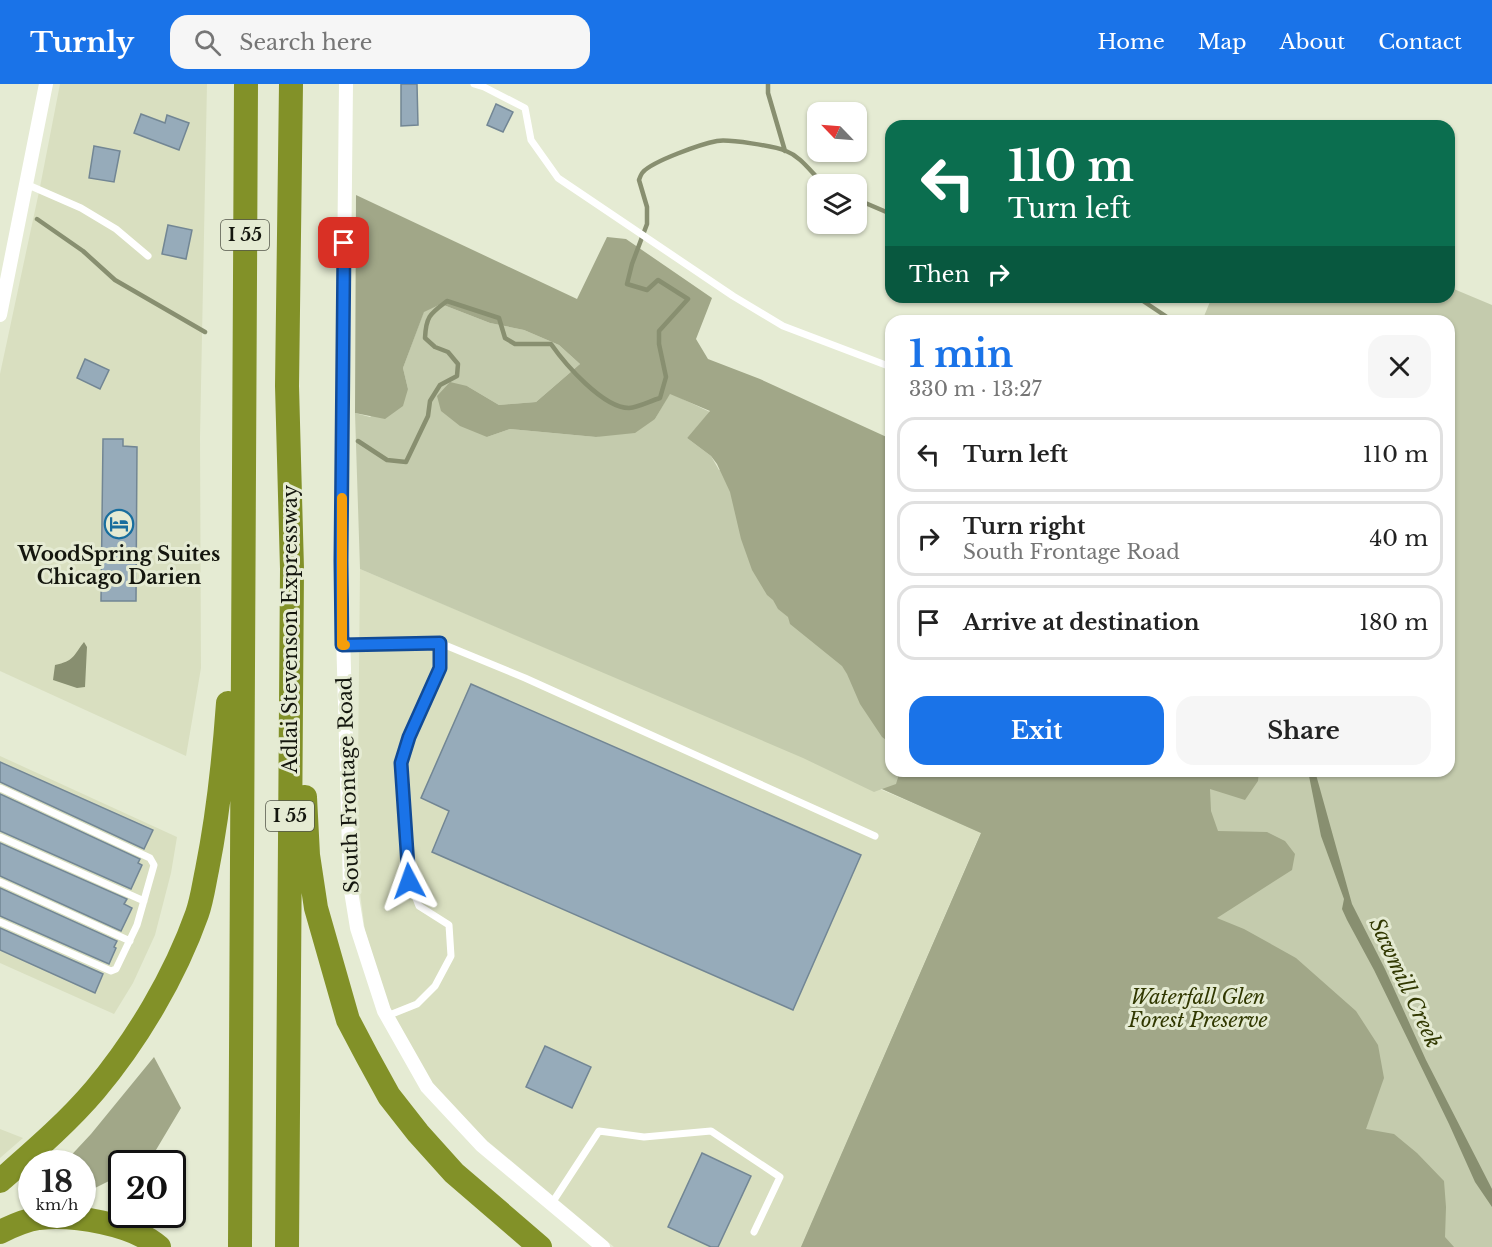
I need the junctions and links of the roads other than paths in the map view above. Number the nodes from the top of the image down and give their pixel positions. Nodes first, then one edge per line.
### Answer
1 (46, 84) edge
2 (246, 84) edge
3 (291, 84) edge
4 (346, 84) edge
5 (474, 84) edge
6 (26, 184) junction
7 (148, 256) dead end
8 (0, 315) edge
9 (885, 365) edge
10 (244, 506) junction
11 (292, 570) junction
12 (440, 643) junction
13 (342, 645) junction
14 (0, 788) edge
15 (875, 836) dead end
16 (0, 837) edge
17 (0, 882) edge
18 (144, 901) junction
19 (0, 922) edge
20 (130, 941) junction
21 (387, 1016) junction
22 (0, 1181) edge
23 (552, 1203) junction
24 (0, 1232) edge
25 (754, 1232) dead end
26 (159, 1247) edge
27 (240, 1247) edge
28 (287, 1247) edge
29 (540, 1247) edge
30 (603, 1247) edge

1 - 6 street
2 - 10 highway, I 55
3 - 11 highway, Adlai Stevenson Expressway / I 55
4 - 13 street, South Frontage Road
5 - 9 lane
6 - 7 lane
6 - 8 street
10 - 22 highway
10 - 27 highway, I 55
11 - 28 highway, Adlai Stevenson Expressway / I 55
11 - 29 highway
12 - 13 lane
12 - 15 lane
12 - 21 lane
13 - 21 street, South Frontage Road
14 - 18 lane
16 - 18 lane
17 - 20 lane
18 - 20 lane
19 - 20 lane
21 - 23 street, South Frontage Road
23 - 25 lane
23 - 30 street, South Frontage Road
24 - 26 highway

